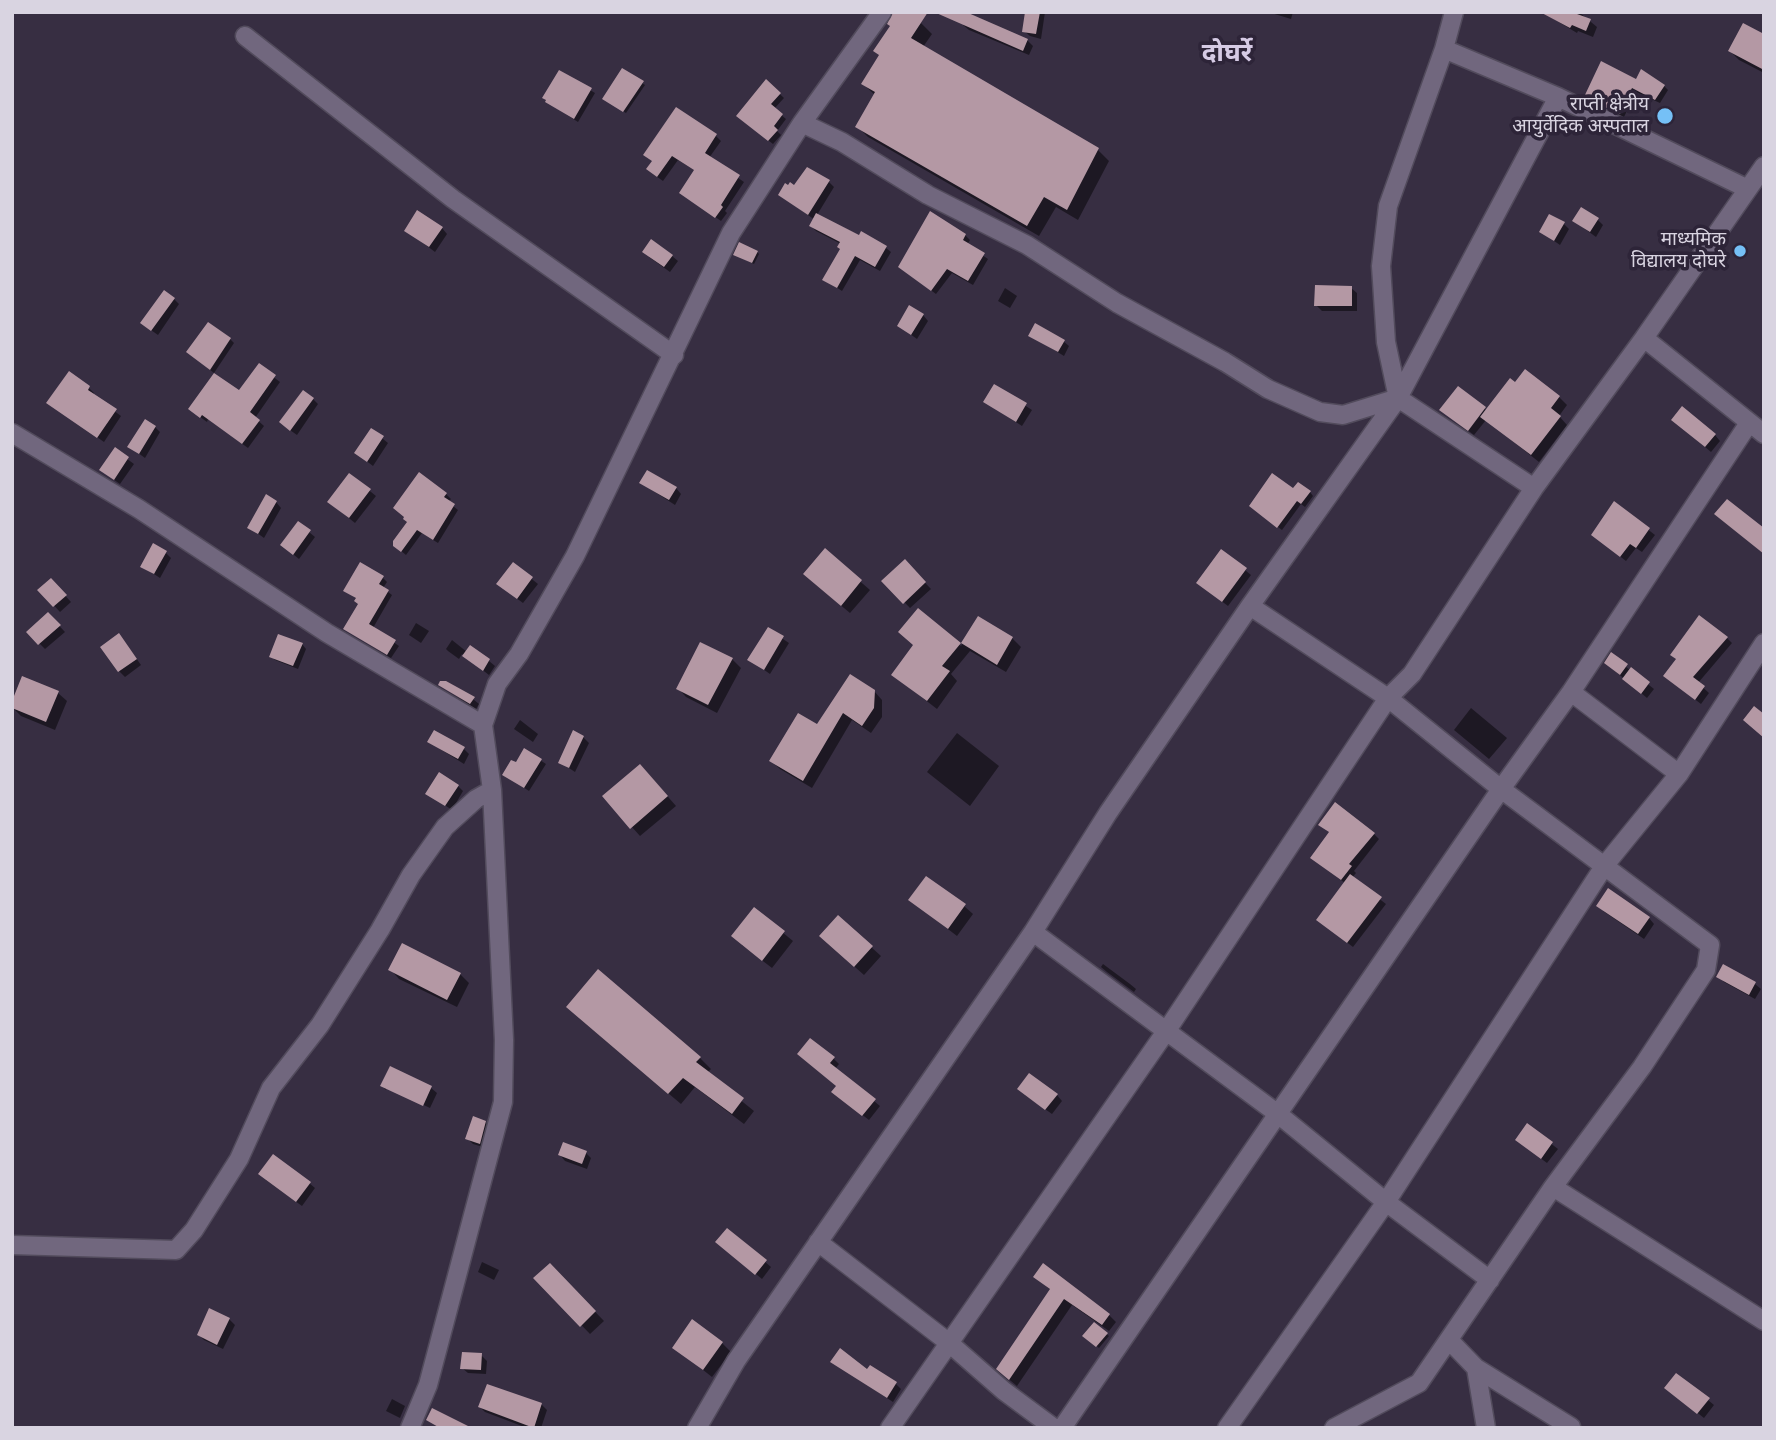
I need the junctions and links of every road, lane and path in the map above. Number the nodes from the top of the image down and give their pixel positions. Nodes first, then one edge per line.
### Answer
1 (882, 12) edge
2 (1454, 12) edge
3 (246, 36) dead end
4 (1444, 49) junction
5 (1558, 97) junction
6 (802, 123) junction
7 (1764, 166) edge
8 (1748, 188) junction
9 (1644, 338) junction
10 (674, 355) junction
11 (1398, 398) junction
12 (1756, 428) edge
13 (12, 433) edge
14 (1534, 488) junction
15 (1250, 606) junction
16 (1764, 643) edge
17 (1572, 692) junction
18 (1388, 698) junction
19 (483, 725) junction
20 (1679, 774) junction
21 (1502, 789) junction
22 (492, 790) junction
23 (1605, 865) junction
24 (1033, 932) junction
25 (1167, 1030) junction
26 (1278, 1114) junction
27 (1553, 1187) junction
28 (1385, 1202) junction
29 (818, 1242) junction
30 (12, 1245) edge
31 (1490, 1280) junction
32 (1764, 1321) edge
33 (1449, 1340) junction
34 (948, 1342) junction
35 (1476, 1368) junction
36 (1571, 1427) edge
37 (411, 1428) edge
38 (697, 1428) edge
39 (890, 1428) edge
40 (1054, 1428) edge
41 (1062, 1428) edge
42 (1227, 1428) edge
43 (1334, 1428) edge
44 (1486, 1428) edge

1 - 6 street
2 - 4 street
3 - 10 street
4 - 5 street
4 - 11 street
5 - 8 street
5 - 11 street
6 - 10 street
6 - 11 street
7 - 8 street
8 - 9 street
9 - 12 street
9 - 14 street
10 - 19 street
11 - 14 street
11 - 15 street
12 - 17 street
13 - 19 street
14 - 18 street
15 - 18 street
15 - 24 street
16 - 20 street
17 - 20 street
17 - 21 street
18 - 21 street
18 - 25 street
19 - 22 street
20 - 23 street
21 - 23 street
21 - 26 street
22 - 30 street
22 - 37 street
23 - 27 street
23 - 28 street
24 - 25 street
24 - 29 street
25 - 26 street
25 - 34 street
26 - 28 street
26 - 41 street
27 - 31 street
27 - 32 street
28 - 31 street
28 - 42 street
29 - 34 street
29 - 38 street
31 - 33 street
33 - 35 street
33 - 43 street
34 - 39 street
34 - 40 street
35 - 36 street
35 - 44 street

